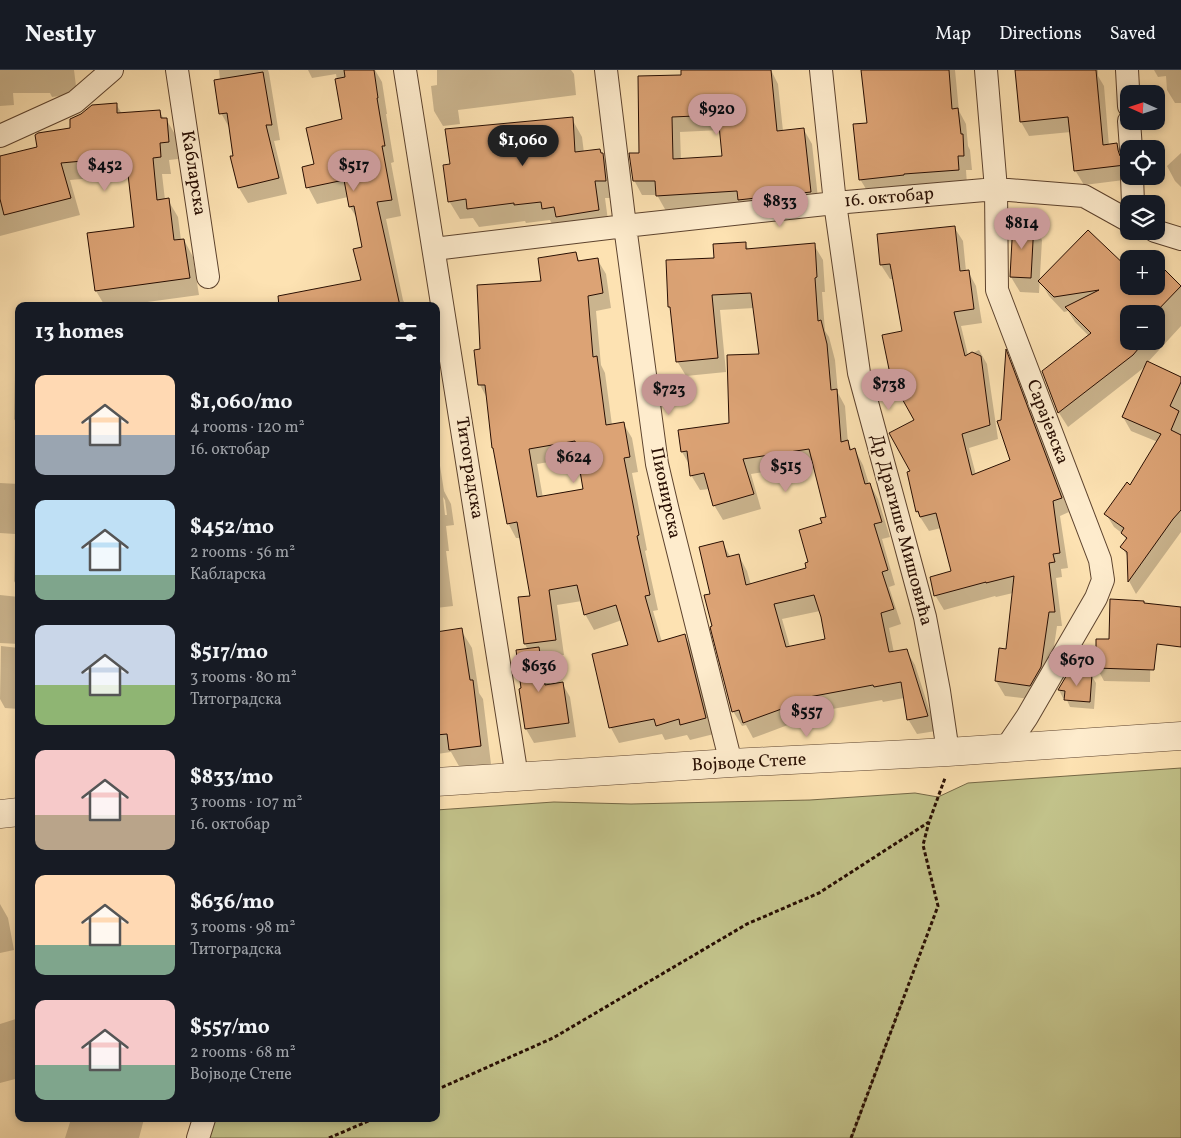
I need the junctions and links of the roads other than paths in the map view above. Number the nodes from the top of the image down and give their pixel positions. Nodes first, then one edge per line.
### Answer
1 (112, 70) edge
2 (406, 70) edge
3 (606, 70) edge
4 (822, 70) edge
5 (986, 70) edge
6 (1127, 70) edge
7 (175, 71) edge
8 (1128, 85) edge
9 (0, 136) edge
10 (996, 189) junction
11 (835, 203) junction
12 (1120, 216) edge
13 (625, 226) junction
14 (1165, 234) edge
15 (1181, 239) edge
16 (434, 249) junction
17 (208, 277) dead end
18 (1181, 736) edge
19 (1006, 748) junction
20 (948, 752) junction
21 (731, 763) junction
22 (517, 777) junction
23 (440, 782) edge
24 (203, 1122) edge
25 (198, 1138) edge

1 - 9 street
2 - 16 street, Титоградска
3 - 13 street, Пионирска
4 - 11 street, Др Драгише Мишовића
5 - 10 street, Сарајевска
6 - 8 street
7 - 17 street, Кабларска
10 - 11 street, 16. октобар
10 - 12 street, 16. октобар
10 - 19 street, Сарајевска
11 - 13 street, 16. октобар
11 - 20 street, Др Драгише Мишовића
13 - 16 street, 16. октобар
13 - 21 street, Пионирска
14 - 15 street
16 - 22 street, Титоградска
18 - 19 street, Војводе Степе
19 - 20 street, Војводе Степе
20 - 21 street, Војводе Степе
21 - 22 street, Војводе Степе
22 - 23 street, Војводе Степе
24 - 25 street

